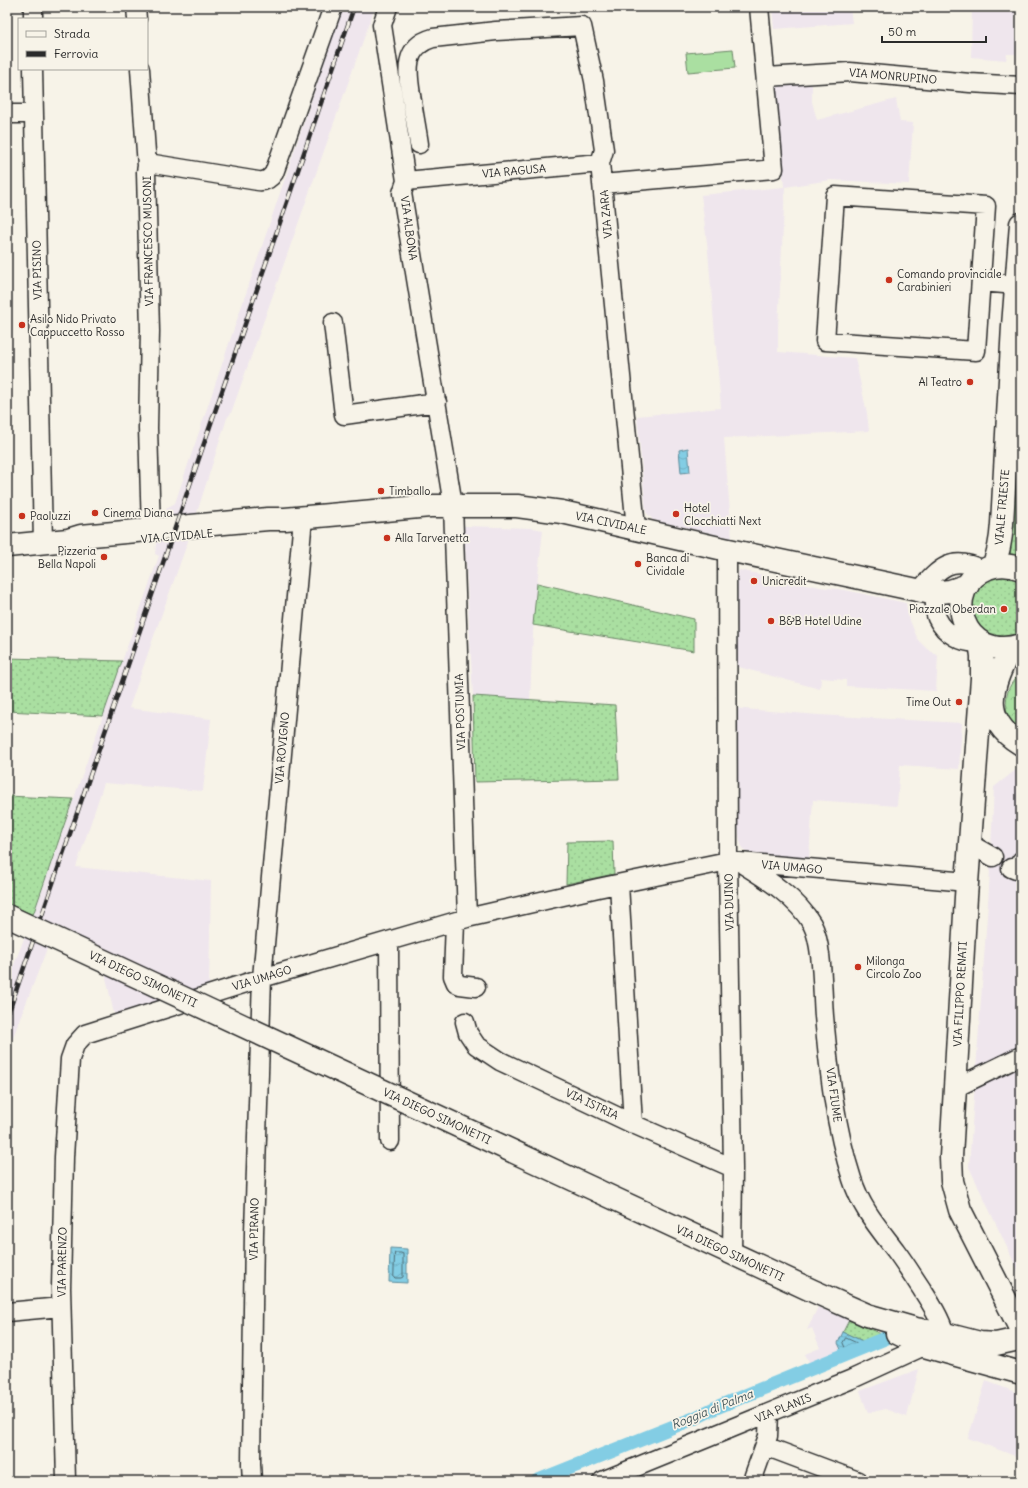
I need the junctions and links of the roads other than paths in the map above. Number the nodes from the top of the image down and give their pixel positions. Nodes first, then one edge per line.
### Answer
1 (33, 7) edge
2 (136, 7) edge
3 (334, 7) edge
4 (388, 7) edge
5 (759, 7) edge
6 (33, 18) edge
7 (137, 18) edge
8 (33, 70) edge
9 (140, 70) edge
10 (766, 77) junction
11 (1021, 86) edge
12 (7, 114) edge
13 (33, 114) junction
14 (419, 144) dead end
15 (600, 162) junction
16 (147, 166) junction
17 (406, 181) junction
18 (602, 184) junction
19 (1021, 224) edge
20 (981, 282) junction
21 (1016, 285) junction
22 (333, 323) dead end
23 (1017, 327) edge
24 (437, 402) junction
25 (453, 505) junction
26 (294, 519) junction
27 (636, 528) junction
28 (151, 529) junction
29 (68, 540) junction
30 (43, 542) junction
31 (7, 546) edge
32 (727, 550) junction
33 (1021, 569) edge
34 (981, 574) junction
35 (928, 593) junction
36 (962, 616) junction
37 (980, 642) junction
38 (1016, 647) edge
39 (1019, 743) edge
40 (976, 766) junction
41 (970, 844) junction
42 (993, 857) dead end
43 (735, 862) junction
44 (967, 882) junction
45 (619, 884) junction
46 (7, 916) edge
47 (461, 920) junction
48 (389, 941) junction
49 (262, 978) junction
50 (476, 987) dead end
51 (465, 1022) dead end
52 (75, 1045) joint
53 (1021, 1056) edge
54 (955, 1088) junction
55 (633, 1124) junction
56 (390, 1141) dead end
57 (734, 1168) junction
58 (732, 1254) junction
59 (61, 1307) junction
60 (7, 1312) edge
61 (867, 1315) junction
62 (893, 1330) junction
63 (954, 1336) junction
64 (1020, 1336) edge
65 (924, 1346) junction
66 (892, 1362) junction
67 (1021, 1372) edge
68 (769, 1413) junction
69 (765, 1446) junction
70 (66, 1481) edge
71 (252, 1481) edge
72 (602, 1481) edge
73 (752, 1481) edge
74 (858, 1481) edge

1 - 6 street
2 - 7 street
3 - 16 street, VIA FRANCESCO MUSONI
4 - 17 street, VIA ALBONA
5 - 10 street, VIA ZARA
8 - 13 street, VIA PISINO
9 - 16 street
10 - 11 street, VIA MONRUPINO
10 - 18 street, VIA ZARA
12 - 13 street
13 - 30 street, VIA PISINO
14 - 15 street
15 - 17 street, VIA RAGUSA
15 - 18 street
16 - 28 street, VIA FRANCESCO MUSONI
17 - 24 street, VIA ALBONA
18 - 27 street, VIA ZARA
19 - 21 main road, VIALE TRIESTE
20 - 20 street
20 - 21 street
21 - 23 main road, VIALE TRIESTE
22 - 24 street
23 - 34 main road, VIALE TRIESTE
24 - 25 street, VIA ALBONA
25 - 26 main road, VIA CIVIDALE
25 - 27 main road, VIA CIVIDALE
25 - 47 street, VIA POSTUMIA
26 - 28 main road, VIA CIVIDALE
26 - 29 main road, VIA CIVIDALE
26 - 49 street, VIA ROVIGNO
27 - 32 main road, VIA CIVIDALE
28 - 29 main road, VIA CIVIDALE
29 - 30 main road, VIA CIVIDALE
30 - 31 main road, VIA CIVIDALE
32 - 35 main road, VIA CIVIDALE
32 - 43 street, VIA DUINO
33 - 34 main road
34 - 35 main road
34 - 36 main road, VIALE TRIESTE
35 - 36 main road
35 - 37 street
36 - 37 main road
37 - 38 main road
37 - 40 main road, VIA FILIPPO RENATI
38 - 39 main road
39 - 40 main road
40 - 41 main road, VIA FILIPPO RENATI
41 - 42 street
41 - 44 main road, VIA FILIPPO RENATI
43 - 44 street, VIA UMAGO
43 - 45 street, VIA UMAGO
43 - 57 street, VIA DUINO
43 - 63 street, VIA FIUME
44 - 54 main road, VIA FILIPPO RENATI
45 - 47 street, VIA UMAGO
45 - 55 street
46 - 58 main road, VIA DIEGO SIMONETTI, bridge
47 - 48 street, VIA UMAGO
47 - 50 street
48 - 49 street, VIA UMAGO
48 - 56 street
49 - 52 street, VIA UMAGO
49 - 71 street, VIA PIRANO
51 - 55 street, VIA ISTRIA
52 - 59 street, VIA PARENZO
53 - 54 street
54 - 64 main road, VIA FILIPPO RENATI
55 - 57 street, VIA ISTRIA
57 - 58 street, VIA DUINO
58 - 61 main road, VIA DIEGO SIMONETTI
59 - 60 street
59 - 70 street, VIA PARENZO
61 - 62 main road, VIA DIEGO SIMONETTI
61 - 63 main road, VIA DIEGO SIMONETTI
62 - 65 main road, VIA DIEGO SIMONETTI
62 - 66 street
63 - 64 main road, VIA PLANIS
63 - 65 main road, VIA PLANIS
64 - 67 main road
65 - 66 street, VIA PLANIS
65 - 67 main road, VIA DIEGO SIMONETTI
66 - 68 street, VIA PLANIS
68 - 69 street
68 - 72 street, VIA PLANIS
69 - 73 street
69 - 74 street

